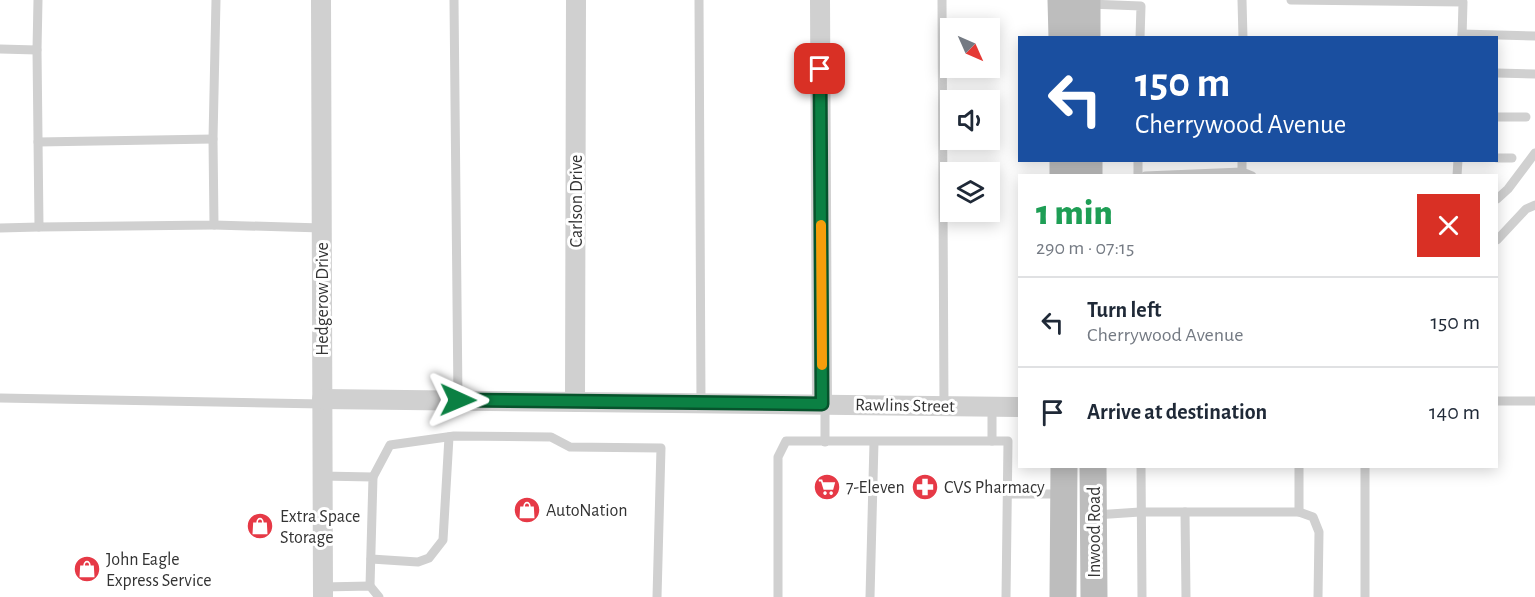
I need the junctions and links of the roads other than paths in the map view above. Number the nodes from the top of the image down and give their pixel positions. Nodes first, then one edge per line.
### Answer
1 (38, 0) edge
2 (216, 0) edge
3 (321, 0) edge
4 (454, 0) edge
5 (576, 0) edge
6 (699, 0) edge
7 (820, 0) edge
8 (942, 0) edge
9 (1149, 0) edge
10 (1242, 0) edge
11 (1291, 0) edge
12 (1078, 1) edge
13 (1467, 1) edge
14 (1141, 6) junction
15 (1063, 36) edge
16 (1087, 36) edge
17 (1140, 36) edge
18 (1243, 36) edge
19 (1462, 36) edge
20 (1535, 36) edge
21 (0, 49) edge
22 (38, 50) junction
23 (1498, 73) edge
24 (1535, 74) edge
25 (1498, 117) edge
26 (1526, 117) dead end
27 (213, 139) junction
28 (38, 142) junction
29 (1535, 153) edge
30 (1498, 158) edge
31 (1512, 158) dead end
32 (1498, 198) edge
33 (1535, 205) edge
34 (214, 225) junction
35 (39, 227) junction
36 (0, 228) edge
37 (322, 228) junction
38 (1498, 239) edge
39 (0, 398) edge
40 (458, 400) junction
41 (1498, 401) edge
42 (1535, 401) edge
43 (322, 402) junction
44 (575, 402) junction
45 (701, 403) junction
46 (824, 404) junction
47 (944, 406) junction
48 (992, 406) junction
49 (1018, 407) edge
50 (449, 437) junction
51 (992, 441) junction
52 (825, 442) junction
53 (874, 442) junction
54 (1064, 468) edge
55 (1093, 468) edge
56 (1140, 468) edge
57 (1299, 468) edge
58 (1365, 468) edge
59 (321, 476) junction
60 (373, 477) junction
61 (1008, 494) junction
62 (1064, 494) junction
63 (1140, 512) junction
64 (1185, 512) junction
65 (1299, 512) junction
66 (1094, 515) junction
67 (371, 559) junction
68 (370, 586) junction
69 (323, 592) edge
70 (379, 597) edge
71 (657, 597) edge
72 (778, 597) edge
73 (870, 597) edge
74 (1006, 597) edge
75 (1063, 597) edge
76 (1094, 597) edge
77 (1142, 597) edge
78 (1186, 597) edge
79 (1318, 597) edge
80 (1365, 597) edge

1 - 22 lane
2 - 27 lane
3 - 37 street, Hedgerow Drive
4 - 40 lane
5 - 44 street, Carlson Drive
6 - 45 lane
7 - 46 street
8 - 47 lane
9 - 14 lane
10 - 18 lane
11 - 13 lane
12 - 14 lane
12 - 15 main road
12 - 16 main road
13 - 19 lane
14 - 17 lane
19 - 20 lane
21 - 22 lane
22 - 28 lane
23 - 24 lane
25 - 26 lane
27 - 28 lane
27 - 34 lane
28 - 35 lane
29 - 32 lane
30 - 31 lane
33 - 38 lane
34 - 35 lane
34 - 37 lane
35 - 36 lane
37 - 43 street, Hedgerow Drive
39 - 43 lane
40 - 43 street, Rawlins Street
40 - 44 street, Rawlins Street
41 - 42 lane
43 - 59 street, Hedgerow Drive
44 - 45 street, Rawlins Street
45 - 46 street, Rawlins Street
46 - 47 street, Rawlins Street
46 - 52 lane
47 - 48 street, Rawlins Street
48 - 49 street, Rawlins Street
48 - 51 lane
50 - 60 lane
50 - 67 lane
50 - 71 lane
51 - 53 lane
51 - 61 lane
52 - 53 lane
52 - 72 lane
53 - 73 lane
54 - 62 main road, Inwood Road
55 - 66 main road, Inwood Road
56 - 63 lane
57 - 65 lane
58 - 80 lane
59 - 60 lane
59 - 69 street, Hedgerow Drive
60 - 67 lane
61 - 62 lane
61 - 74 lane
62 - 75 main road, Inwood Road
63 - 64 lane
63 - 66 lane
63 - 77 lane
64 - 65 lane
64 - 78 lane
65 - 79 lane
66 - 76 main road, Inwood Road
67 - 68 lane
68 - 69 lane
68 - 70 lane

